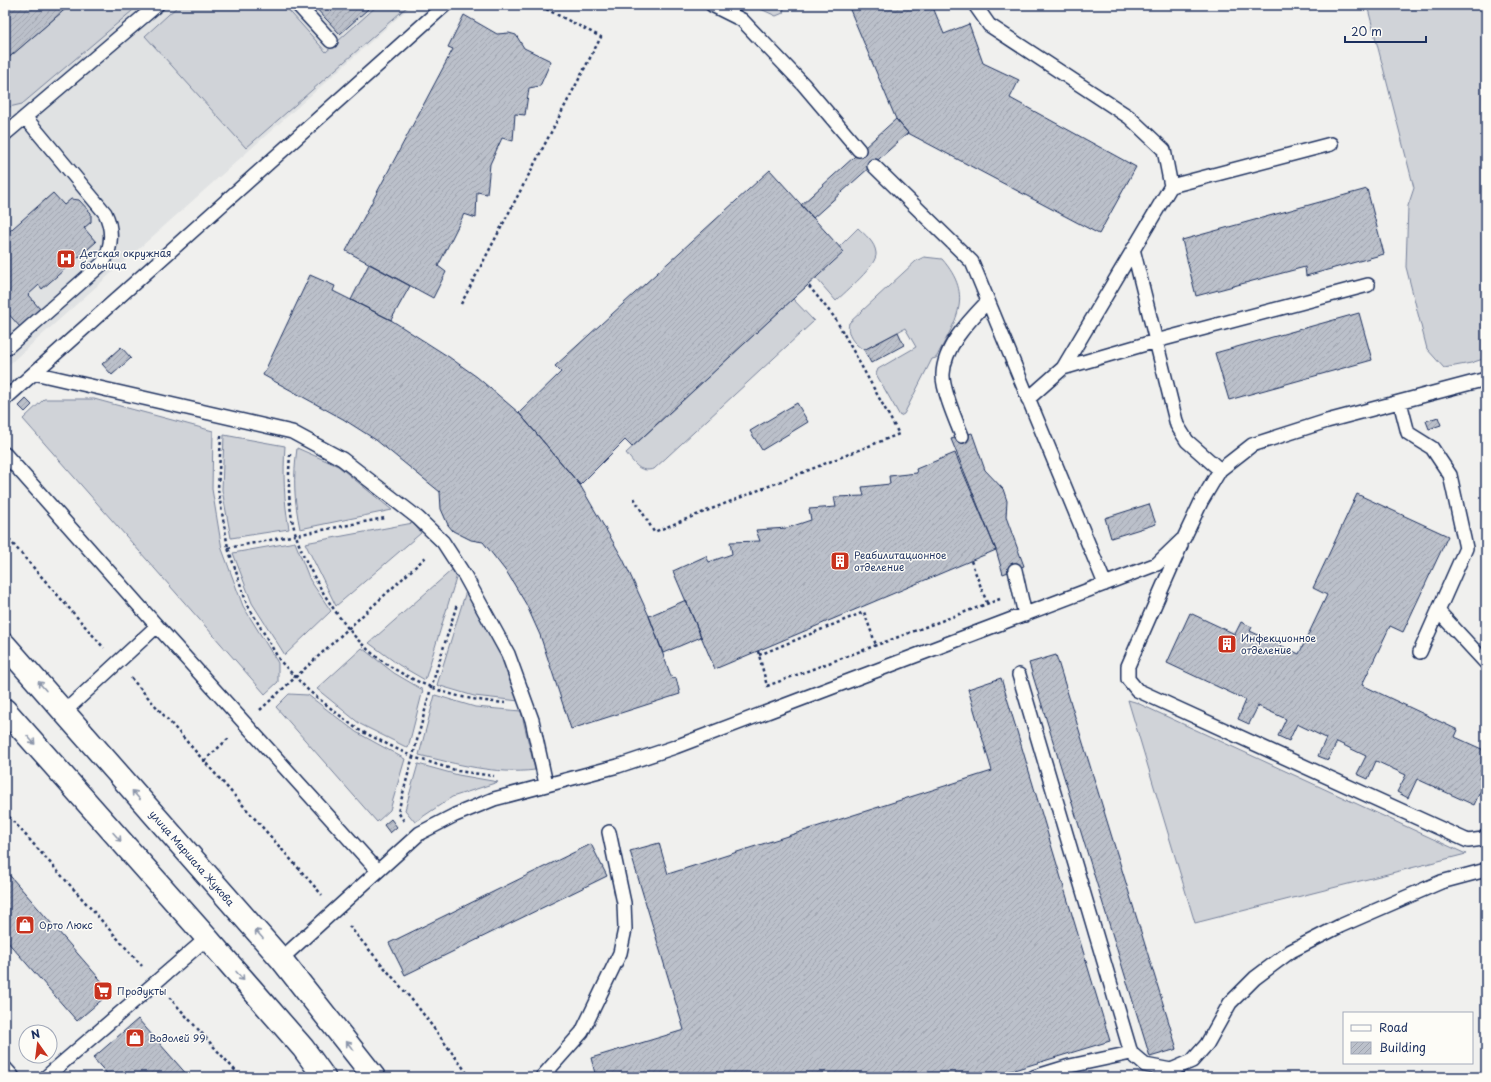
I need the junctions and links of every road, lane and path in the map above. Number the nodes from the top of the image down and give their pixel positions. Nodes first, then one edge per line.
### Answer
1 (157, 5) edge
2 (298, 5) edge
3 (445, 5) edge
4 (538, 5) edge
5 (712, 5) edge
6 (975, 5) edge
7 (331, 41) dead end
8 (25, 117) junction
9 (5, 134) edge
10 (1331, 144) dead end
11 (859, 150) dead end
12 (874, 166) dead end
13 (1171, 186) junction
14 (1133, 249) junction
15 (808, 285) dead end
16 (1368, 285) dead end
17 (988, 301) junction
18 (461, 304) dead end
19 (1156, 341) junction
20 (5, 349) edge
21 (1063, 368) junction
22 (34, 373) junction
23 (1486, 379) edge
24 (5, 399) edge
25 (1028, 399) junction
26 (1400, 402) junction
27 (222, 414) junction
28 (292, 432) junction
29 (962, 436) dead end
30 (5, 454) edge
31 (1220, 470) junction
32 (634, 498) dead end
33 (411, 513) junction
34 (5, 535) edge
35 (296, 536) junction
36 (1184, 538) junction
37 (443, 542) junction
38 (228, 548) junction
39 (971, 561) dead end
40 (1015, 570) dead end
41 (465, 576) junction
42 (1104, 584) junction
43 (1020, 593) junction
44 (987, 603) junction
45 (1438, 611) junction
46 (1024, 615) junction
47 (157, 626) junction
48 (349, 628) junction
49 (5, 644) edge
50 (876, 645) junction
51 (758, 651) dead end
52 (1420, 652) dead end
53 (759, 655) junction
54 (117, 663) junction
55 (1486, 663) edge
56 (1019, 675) dead end
57 (295, 678) junction
58 (431, 688) junction
59 (527, 706) junction
60 (5, 710) edge
61 (64, 712) junction
62 (245, 724) junction
63 (413, 757) junction
64 (204, 761) junction
65 (502, 777) dead end
66 (546, 784) junction
67 (5, 812) edge
68 (405, 823) dead end
69 (609, 832) dead end
70 (1486, 836) edge
71 (1486, 870) edge
72 (378, 871) junction
73 (335, 910) junction
74 (207, 938) junction
75 (281, 959) junction
76 (157, 982) junction
77 (1131, 1053) junction
78 (5, 1068) edge
79 (1172, 1073) edge
80 (13, 1077) edge
81 (46, 1077) edge
82 (241, 1077) edge
83 (324, 1077) edge
84 (374, 1077) edge
85 (470, 1077) edge
86 (542, 1077) edge
87 (1034, 1077) edge

1 - 8 lane
2 - 7 lane
3 - 22 lane
4 - 18 path
5 - 11 lane
6 - 13 lane
8 - 9 lane
8 - 20 lane
10 - 13 lane
12 - 17 lane
13 - 14 lane
14 - 19 lane
14 - 21 lane
15 - 32 path
16 - 19 lane
17 - 25 lane
17 - 29 lane
19 - 21 lane
19 - 31 lane
21 - 25 lane
22 - 24 lane
22 - 27 lane
23 - 26 lane
25 - 42 lane
26 - 31 lane
26 - 45 lane
27 - 28 lane
27 - 38 path
28 - 33 lane
28 - 35 path
30 - 47 lane
31 - 36 lane
33 - 35 path
33 - 37 lane
34 - 54 path
35 - 38 path
35 - 48 path
36 - 42 lane
36 - 70 lane
37 - 41 lane
37 - 48 path
38 - 57 path
39 - 44 path
40 - 43 lane
41 - 58 path
41 - 59 lane
42 - 46 lane
43 - 44 path
43 - 46 lane
44 - 50 path
45 - 52 lane
45 - 55 lane
46 - 66 lane
47 - 54 lane
47 - 62 lane
48 - 57 path
48 - 58 path
61 -> 49 main road, улица Маршала Жукова
50 - 53 path
50 - 53 path
51 - 53 path
54 - 61 lane
54 - 64 path
56 - 77 lane
57 - 62 path
57 - 63 path
58 - 59 path
58 - 63 path
59 - 66 lane
60 -> 74 main road
75 -> 61 main road, улица Маршала Жукова
62 - 64 path
62 - 72 lane
63 - 65 path
63 - 68 path
64 - 73 path
66 - 72 lane
67 - 76 path
69 - 86 lane
71 - 79 lane
72 - 73 lane
73 - 75 lane
73 - 85 path
74 - 76 lane
74 -> 83 main road
84 -> 75 main road, улица Маршала Жукова
76 - 81 lane
76 - 82 path
77 - 79 lane
77 - 87 lane
78 - 80 lane

